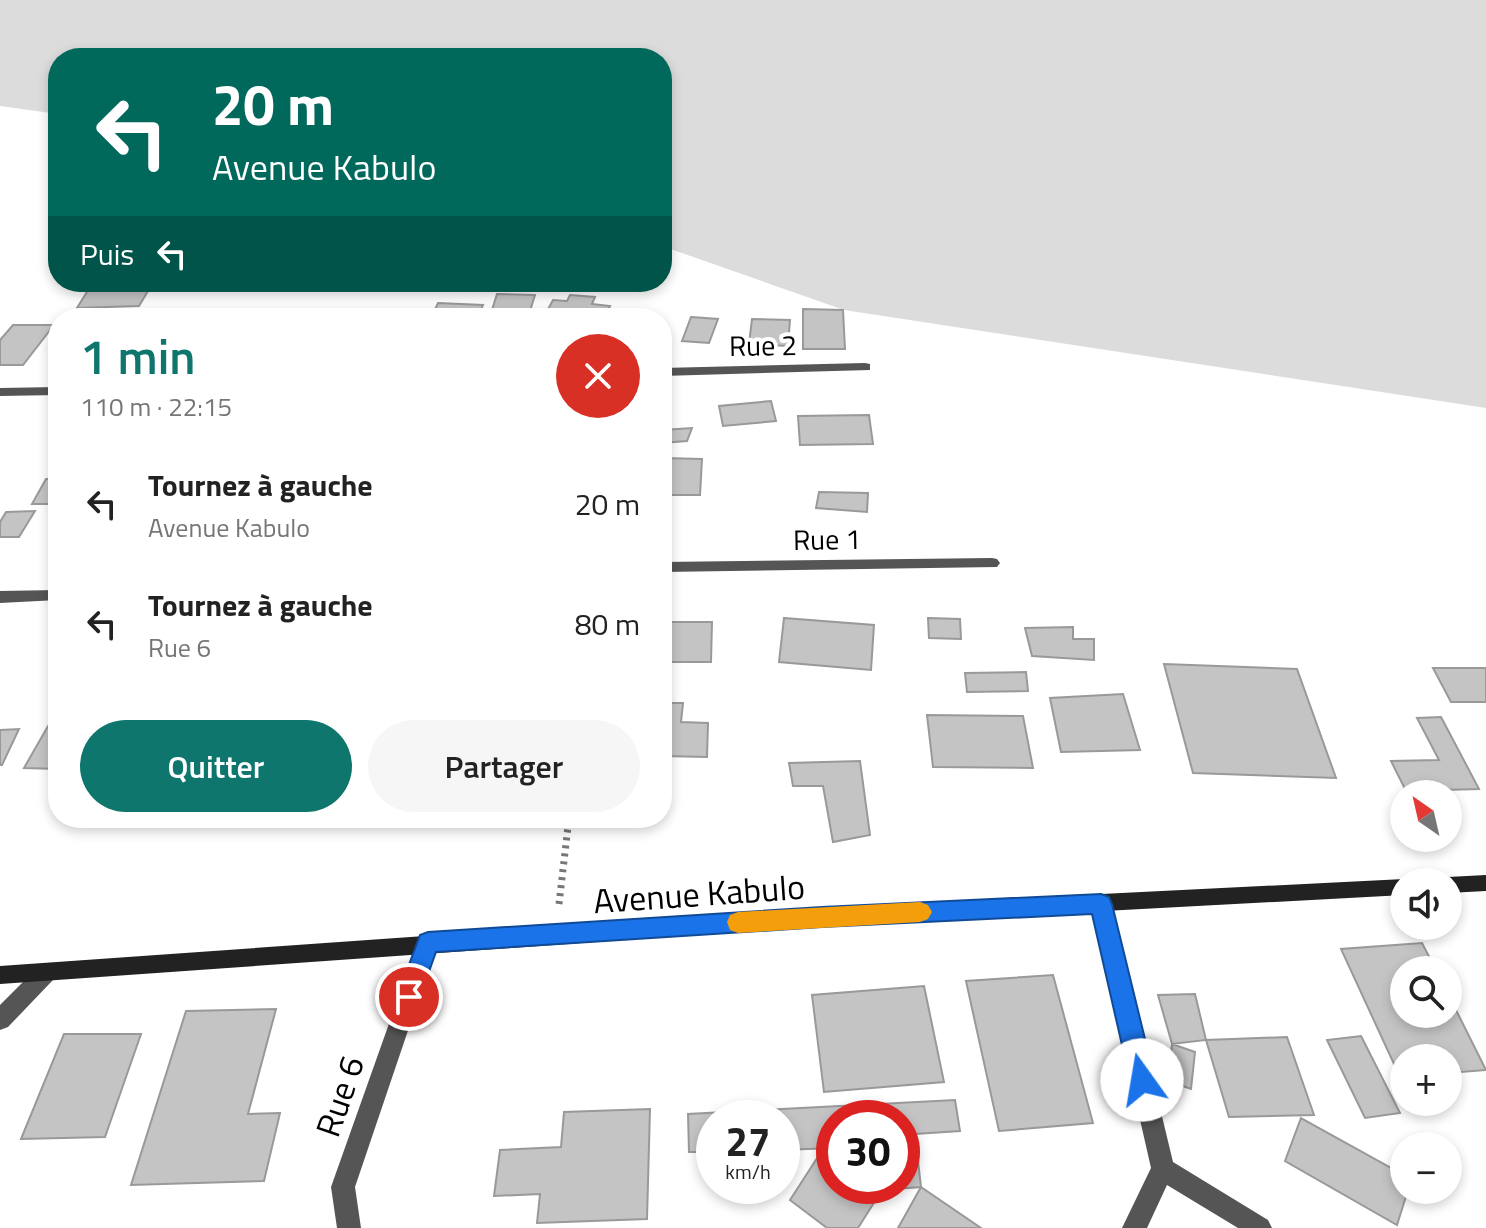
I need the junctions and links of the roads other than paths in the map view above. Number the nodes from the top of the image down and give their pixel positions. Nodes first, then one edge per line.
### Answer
1 (865, 367) dead end
2 (672, 372) edge
3 (48, 391) edge
4 (0, 392) edge
5 (992, 563) dead end
6 (672, 567) edge
7 (48, 595) edge
8 (0, 597) edge
9 (1486, 883) edge
10 (1462, 884) edge
11 (1390, 888) edge
12 (1101, 904) junction
13 (428, 942) junction
14 (46, 973) junction
15 (0, 975) edge
16 (0, 1020) edge
17 (1163, 1169) junction
18 (349, 1228) edge
19 (1134, 1228) edge
20 (1260, 1228) edge

1 - 2 street, Rue 2
3 - 4 street
5 - 6 street, Rue 1
7 - 8 street
9 - 10 street
11 - 12 street, Avenue Kabulo
12 - 13 street, Avenue Kabulo
12 - 17 street
13 - 14 street, Avenue Kabulo
13 - 18 street, Rue 6
14 - 15 street, Avenue Kabulo
14 - 16 street
17 - 19 street
17 - 20 street

